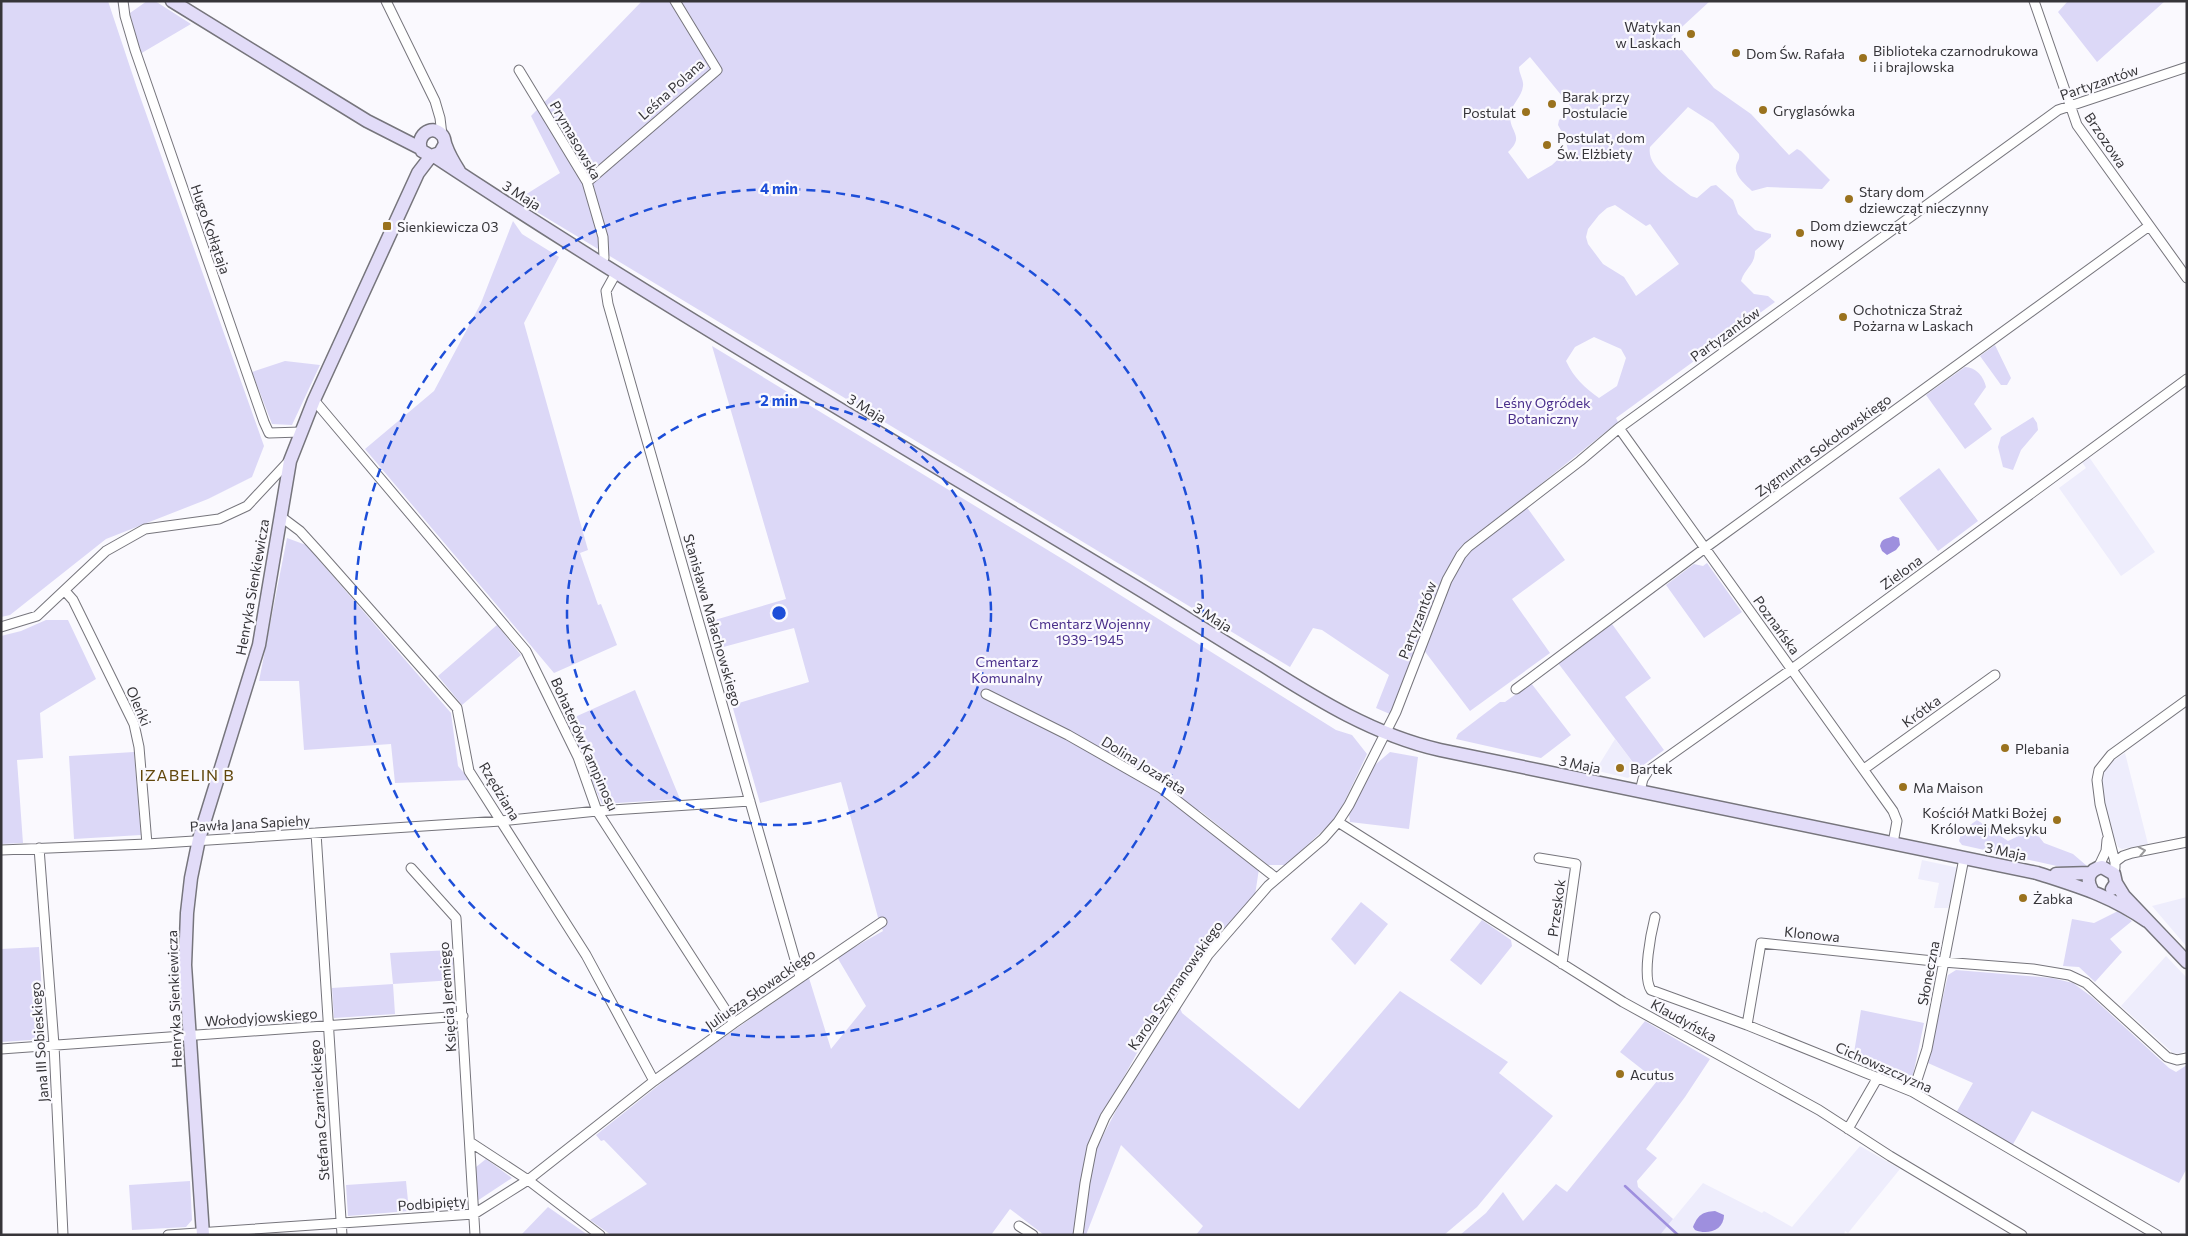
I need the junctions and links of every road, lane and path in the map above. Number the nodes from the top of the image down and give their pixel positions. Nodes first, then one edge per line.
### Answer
1 (123, 1) edge
2 (172, 1) edge
3 (386, 1) edge
4 (675, 1) edge
5 (2034, 1) edge
6 (2187, 67) edge
7 (519, 70) dead end
8 (2070, 105) junction
9 (382, 129) junction
10 (435, 136) junction
11 (427, 153) junction
12 (460, 173) junction
13 (587, 182) junction
14 (2149, 226) junction
15 (604, 258) dead end
16 (616, 273) junction
17 (2187, 278) edge
18 (2187, 379) edge
19 (314, 400) junction
20 (1619, 428) junction
21 (301, 432) junction
22 (290, 461) junction
23 (280, 516) junction
24 (1705, 548) junction
25 (65, 591) junction
26 (1, 627) edge
27 (1792, 669) junction
28 (1995, 675) dead end
29 (1516, 689) dead end
30 (986, 694) dead end
31 (2187, 700) edge
32 (1385, 733) junction
33 (1864, 769) junction
34 (1640, 791) junction
35 (750, 801) junction
36 (597, 811) junction
37 (501, 821) junction
38 (1338, 822) junction
39 (316, 833) junction
40 (2107, 838) junction
41 (199, 839) junction
42 (2187, 842) edge
43 (1893, 843) junction
44 (146, 844) junction
45 (39, 848) junction
46 (1, 850) edge
47 (1539, 858) dead end
48 (1964, 858) junction
49 (2116, 862) junction
50 (411, 868) dead end
51 (2094, 870) junction
52 (2037, 873) junction
53 (1276, 878) junction
54 (2116, 881) junction
55 (2097, 892) junction
56 (1655, 917) dead end
57 (2147, 921) junction
58 (882, 922) dead end
59 (1943, 962) junction
60 (2187, 962) edge
61 (1562, 964) junction
62 (800, 977) junction
63 (462, 1016) junction
64 (734, 1023) junction
65 (1747, 1025) junction
66 (327, 1026) junction
67 (190, 1036) junction
68 (54, 1045) junction
69 (1, 1049) edge
70 (2187, 1058) edge
71 (1878, 1077) junction
72 (654, 1081) junction
73 (1913, 1092) junction
74 (1848, 1129) junction
75 (470, 1142) junction
76 (528, 1180) junction
77 (474, 1214) junction
78 (341, 1224) junction
79 (1018, 1226) dead end
80 (203, 1234) edge
81 (63, 1235) edge
82 (168, 1235) edge
83 (342, 1235) edge
84 (475, 1235) edge
85 (600, 1235) edge
86 (1032, 1235) edge
87 (1078, 1235) edge
88 (2022, 1235) edge
89 (2158, 1235) edge

1 - 21 street, Hugo Kołłątaja
2 - 9 street, 3 Maja
3 - 10 street
4 - 13 street, Leśna Polana
5 - 8 street, Brzozowa
6 - 8 street, Partyzantów
7 - 13 street, Prymasowska
8 - 14 street, Brzozowa
8 - 20 street, Partyzantów
9 - 10 street, 3 Maja
9 - 11 street, 3 Maja
10 - 11 street
10 - 11 street, Henryka Sienkiewicza
10 - 12 street, 3 Maja
11 - 12 street, 3 Maja
11 - 19 street, Henryka Sienkiewicza
12 - 16 street, 3 Maja
13 - 15 street, Prymasowska
14 - 17 street, Brzozowa
14 - 24 street, Zygmunta Sokołowskiego
16 - 32 street, 3 Maja
16 - 35 street, Stanisława Małachowskiego
18 - 27 street, Zielona
19 - 21 street, Henryka Sienkiewicza
19 - 36 street, Bohaterów Kampinosu
20 - 24 street, Poznańska
20 - 32 street, Partyzantów
21 - 22 street, Henryka Sienkiewicza
22 - 23 street, Henryka Sienkiewicza
22 - 25 street
23 - 37 street, Rzędziana
23 - 41 street, Henryka Sienkiewicza
24 - 27 street, Poznańska
24 - 29 street, Zygmunta Sokołowskiego
25 - 26 street
25 - 44 street, Oleńki
27 - 33 street, Poznańska
27 - 34 street, Zielona
28 - 33 street, Krótka
30 - 53 street, Dolina Jozafata
31 - 40 street
32 - 34 street, 3 Maja
32 - 38 street, Karola Szymanowskiego
33 - 43 street, Poznańska
34 - 43 street, 3 Maja
35 - 36 street, Pawła Jana Sapiehy
35 - 62 street, Stanisława Małachowskiego
36 - 37 street, Pawła Jana Sapiehy
36 - 64 street, Bohaterów Kampinosu
37 - 39 street, Pawła Jana Sapiehy
37 - 72 street, Rzędziana
38 - 53 street, Karola Szymanowskiego
38 - 61 street, Klaudyńska
39 - 41 street, Pawła Jana Sapiehy
39 - 66 street, Stefana Czarnieckiego
40 - 49 street
40 - 51 street
41 - 44 street, Pawła Jana Sapiehy
41 - 67 street, Henryka Sienkiewicza
49 -> 42 street
43 - 48 street, 3 Maja
44 - 45 street, Pawła Jana Sapiehy
45 - 46 street, Pawła Jana Sapiehy
45 - 68 street, Jana III Sobieskiego
47 - 61 street, Przeskok
48 - 52 street, 3 Maja
48 - 59 street, Słoneczna
49 - 54 street
50 - 63 street, Księcia Jeremiego
51 - 52 street, 3 Maja
51 - 54 street
51 - 55 street
52 - 55 street, 3 Maja
53 - 87 street, Karola Szymanowskiego
54 - 55 street
54 - 57 street, 3 Maja
55 - 57 street, 3 Maja
56 - 65 street, Cichowszczyzna
57 - 60 street, 3 Maja
58 - 62 street, Juliusza Słowackiego
59 - 65 street, Klonowa
59 - 70 street
59 - 73 street, Słoneczna
61 - 74 street, Klaudyńska
62 - 64 street, Juliusza Słowackiego
63 - 66 street, Wołodyjowskiego
63 - 75 street, Księcia Jeremiego
64 - 72 street, Juliusza Słowackiego
65 - 71 street, Cichowszczyzna
66 - 67 street, Wołodyjowskiego
66 - 78 street, Stefana Czarnieckiego
67 - 68 street, Wołodyjowskiego
67 - 80 street, Henryka Sienkiewicza
68 - 69 street, Wołodyjowskiego
68 - 81 street, Jana III Sobieskiego
71 - 73 street, Cichowszczyzna
71 - 74 street
72 - 76 street, Podbipięty
73 - 89 street, Cichowszczyzna
74 - 88 street, Klaudyńska
75 - 76 street
75 - 77 street, Księcia Jeremiego
76 - 77 street, Podbipięty
76 - 85 street
77 - 78 street, Podbipięty
77 - 84 street, Księcia Jeremiego
78 - 80 street, Podbipięty
78 - 83 street, Stefana Czarnieckiego
79 - 86 street
80 - 82 street, Podbipięty

